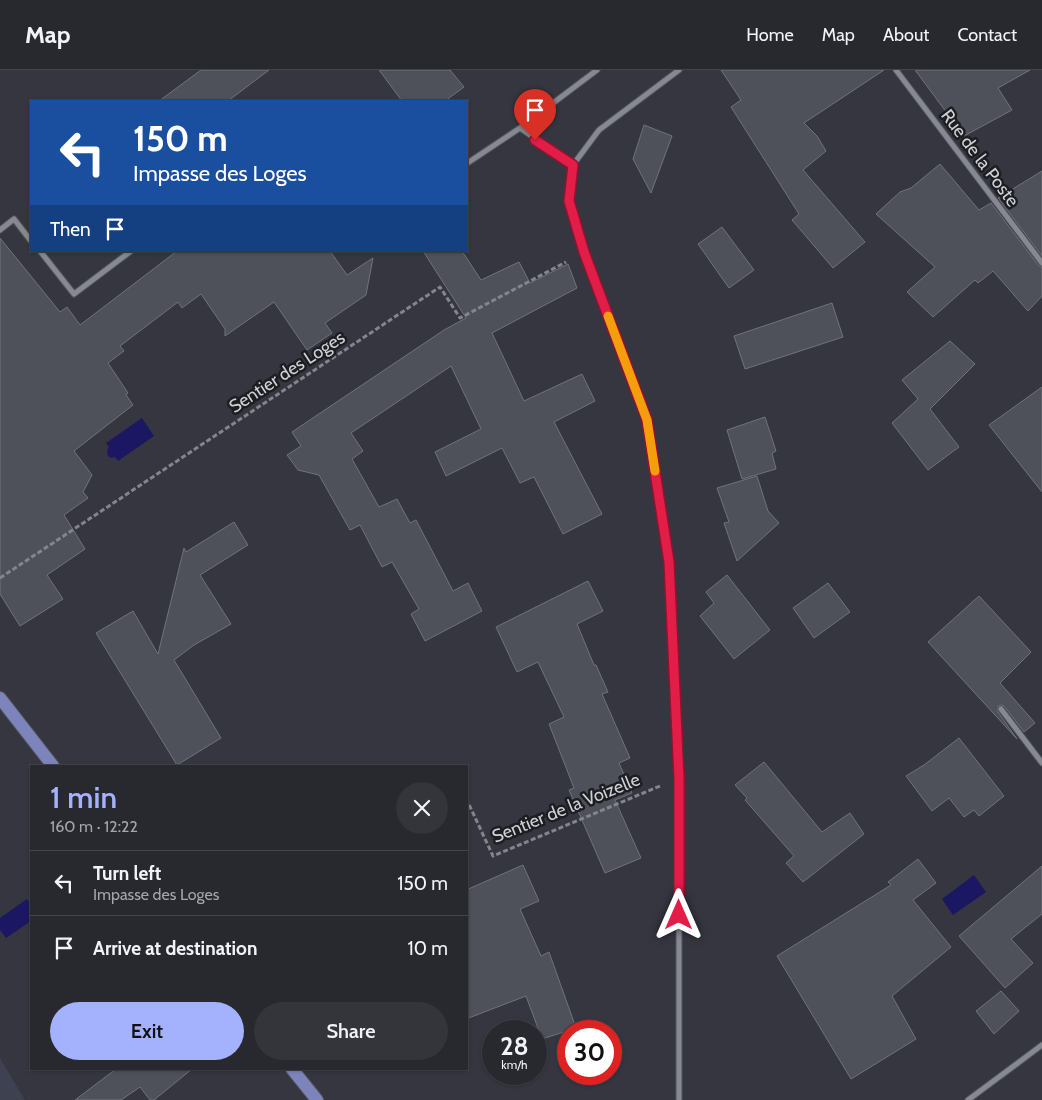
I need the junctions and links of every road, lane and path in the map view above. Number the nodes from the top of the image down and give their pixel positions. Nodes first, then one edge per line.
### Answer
1 (597, 70) edge
2 (678, 70) edge
3 (896, 70) edge
4 (520, 128) junction
5 (468, 163) edge
6 (573, 165) junction
7 (0, 230) edge
8 (30, 239) edge
9 (41, 252) edge
10 (130, 252) edge
11 (584, 252) junction
12 (1042, 263) edge
13 (0, 578) edge
14 (0, 698) edge
15 (1001, 709) dead end
16 (1042, 763) edge
17 (53, 765) edge
18 (679, 778) junction
19 (468, 802) edge
20 (1042, 1044) edge
21 (293, 1070) edge
22 (317, 1100) edge
23 (679, 1100) edge
24 (968, 1100) edge

1 - 4 street
2 - 6 street
3 - 12 street, Rue de la Poste
4 - 5 street
4 - 6 street
6 - 11 street
7 - 8 street
9 - 10 street
11 - 13 path, Sentier des Loges
11 - 18 street
14 - 17 main road
15 - 16 street
18 - 19 path, Sentier de la Voizelle
18 - 23 street
20 - 24 street
21 - 22 main road

